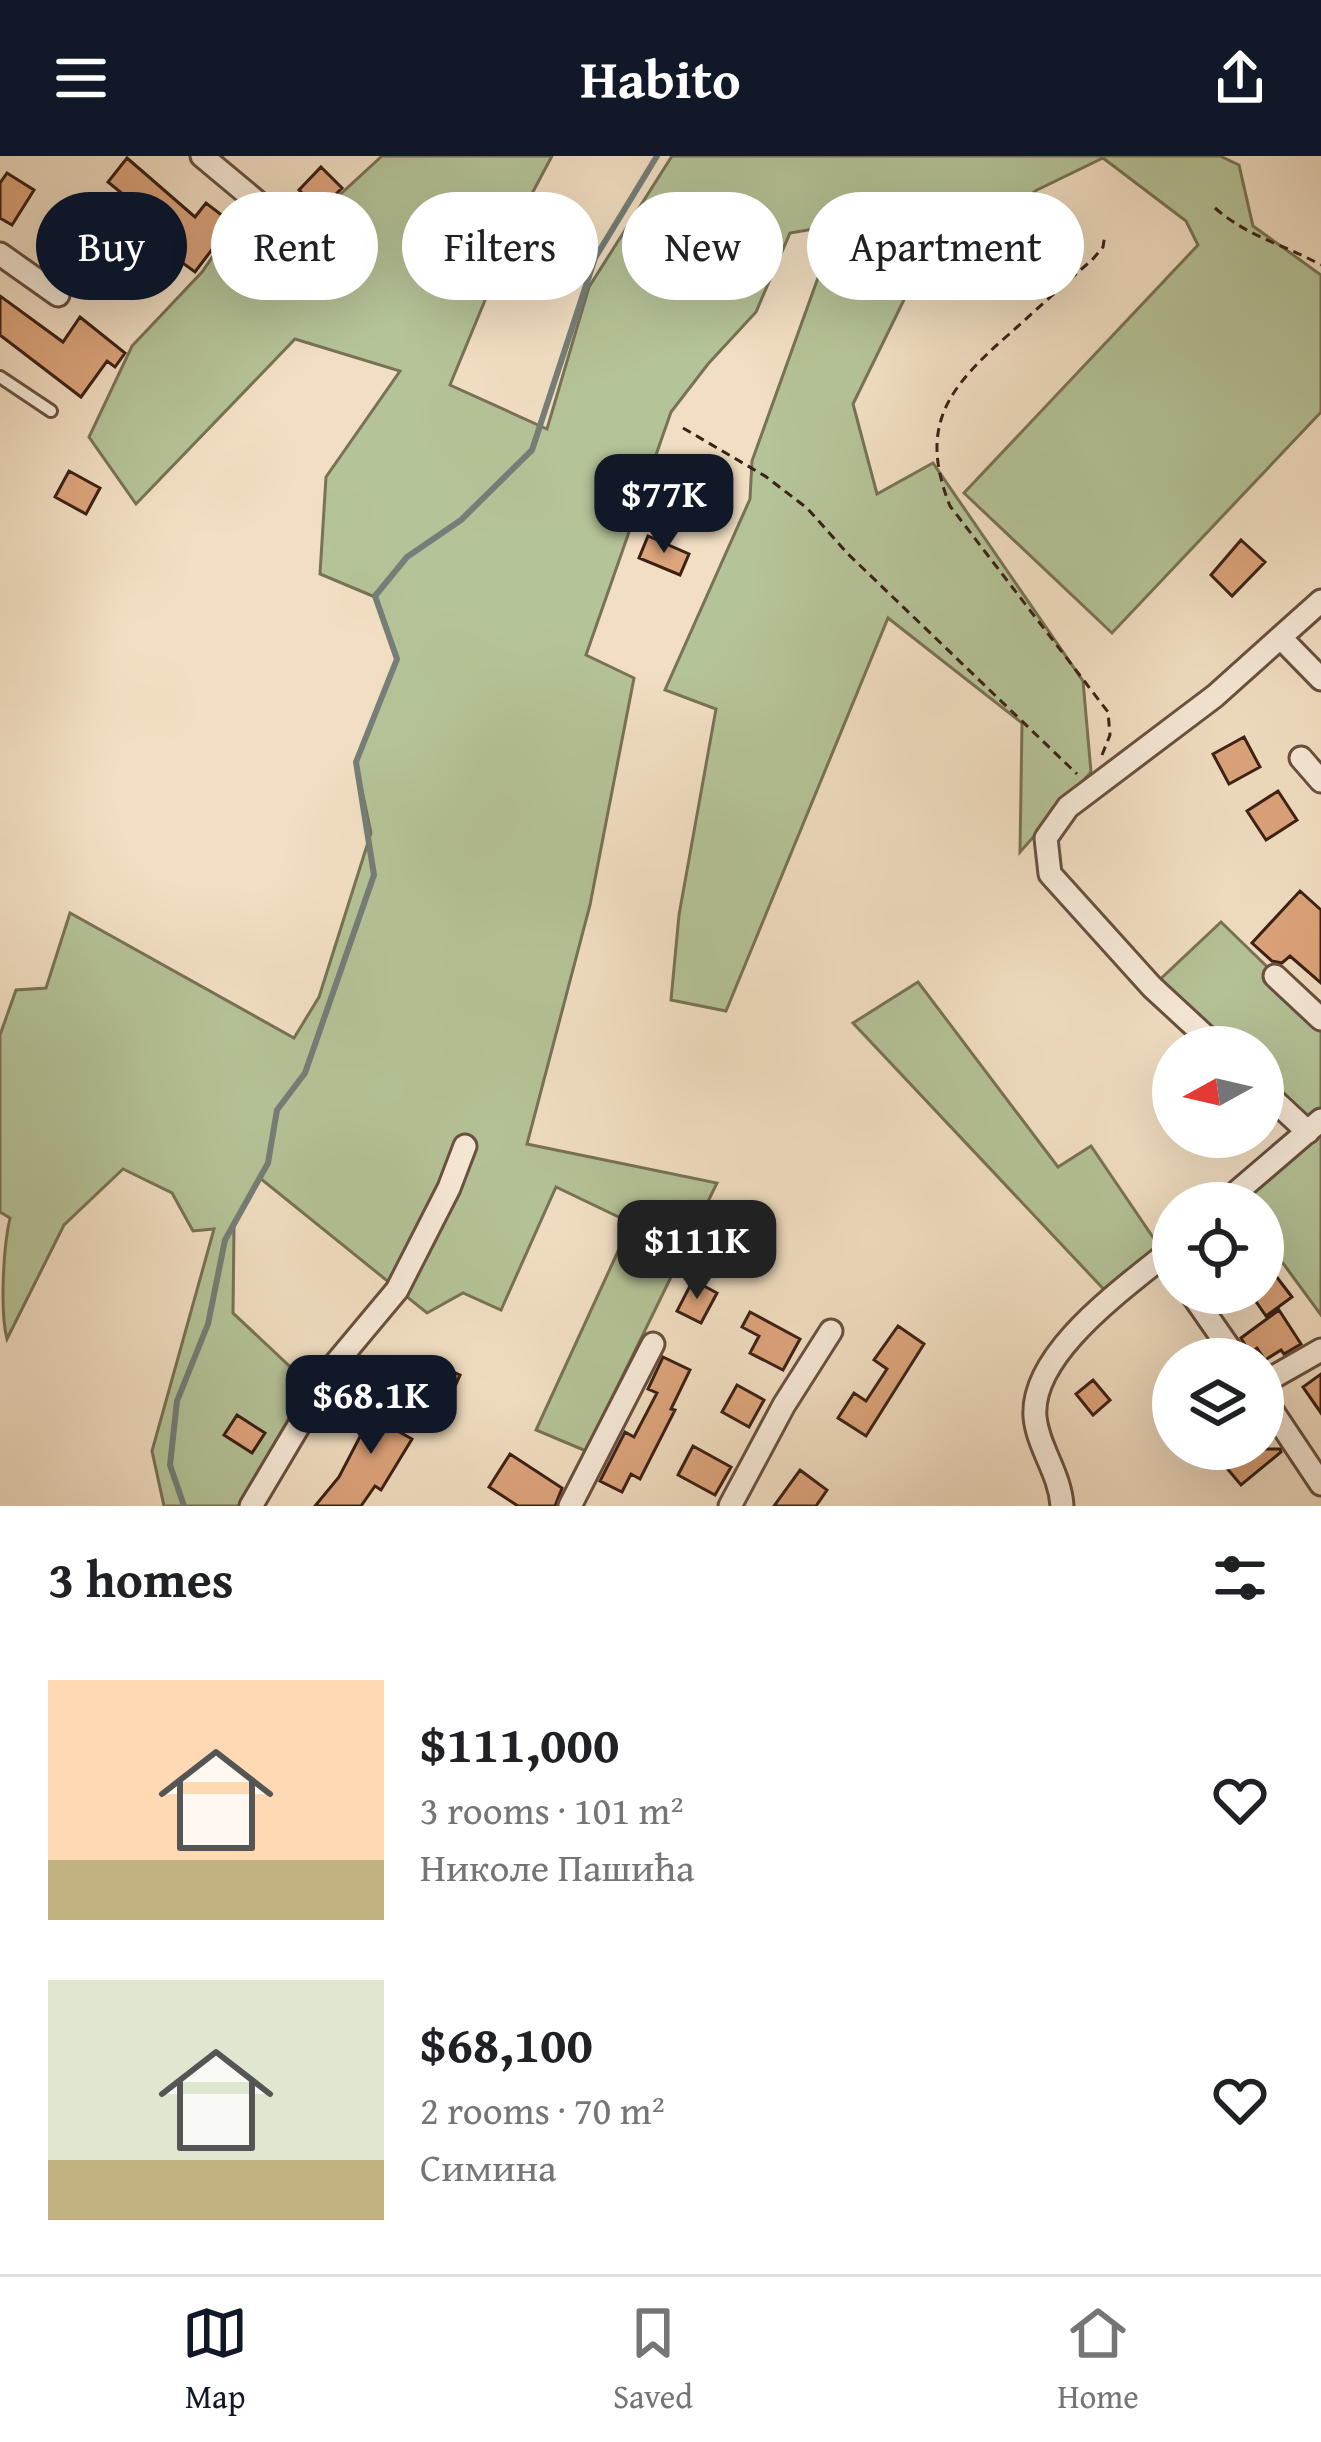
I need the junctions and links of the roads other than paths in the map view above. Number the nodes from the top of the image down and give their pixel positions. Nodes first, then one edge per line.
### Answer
1 (202, 156) edge
2 (245, 192) edge
3 (0, 254) edge
4 (36, 279) edge
5 (0, 377) edge
6 (51, 411) dead end
7 (1321, 601) edge
8 (1281, 638) junction
9 (1321, 679) edge
10 (1301, 758) dead end
11 (1321, 782) edge
12 (1275, 976) dead end
13 (1321, 1019) edge
14 (1194, 1026) edge
15 (1284, 1105) edge
16 (1314, 1126) edge
17 (465, 1146) dead end
18 (1249, 1182) edge
19 (1152, 1271) edge
20 (831, 1331) dead end
21 (653, 1344) dead end
22 (1321, 1350) edge
23 (1284, 1371) edge
24 (1284, 1428) edge
25 (1321, 1484) edge
26 (251, 1506) edge
27 (570, 1506) edge
28 (730, 1506) edge
29 (1062, 1506) edge

1 - 2 street
3 - 4 street
5 - 6 lane
7 - 8 street
8 - 9 street
8 - 14 street
10 - 11 street
12 - 13 street
15 - 16 street
16 - 18 street
17 - 26 street
19 - 29 street
20 - 28 street
21 - 27 street
22 - 23 street
24 - 25 street

